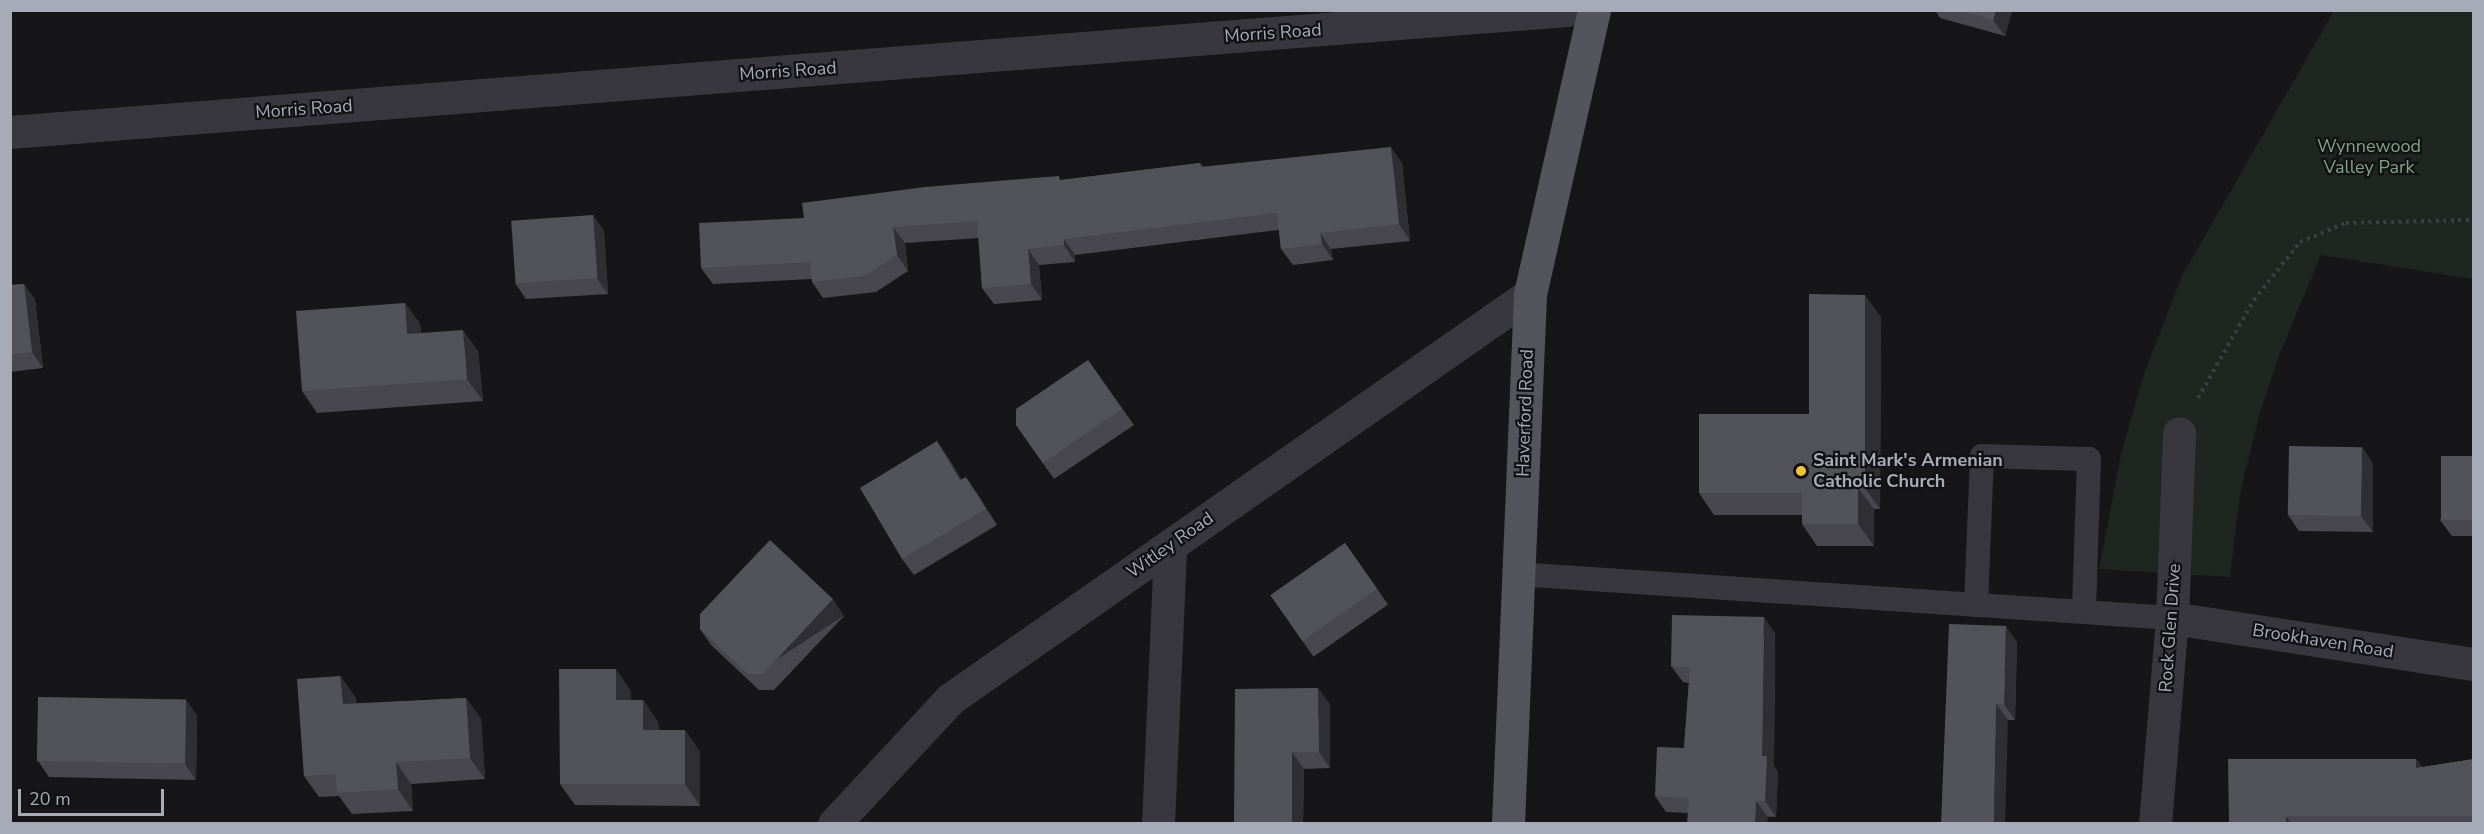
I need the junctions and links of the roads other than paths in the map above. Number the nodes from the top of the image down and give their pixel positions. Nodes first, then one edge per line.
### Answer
1 (1566, 10) edge
2 (1594, 10) edge
3 (10, 132) edge
4 (1530, 294) junction
5 (2179, 433) road end
6 (1170, 545) junction
7 (1518, 574) junction
8 (1976, 605) junction
9 (2084, 612) junction
10 (2172, 618) junction
11 (2474, 664) edge
12 (834, 824) edge
13 (1158, 824) edge
14 (1508, 824) edge
15 (2155, 824) edge

1 - 3 street, Morris Road
2 - 4 main road, Haverford Road
4 - 6 street, Witley Road
4 - 7 main road, Haverford Road
5 - 10 street, Rock Glen Drive
6 - 12 street, Witley Road
6 - 13 street
7 - 8 lane
7 - 14 main road, Haverford Road
8 - 9 lane
8 - 9 lane
9 - 10 lane
10 - 11 street, Brookhaven Road
10 - 15 street, Rock Glen Drive

